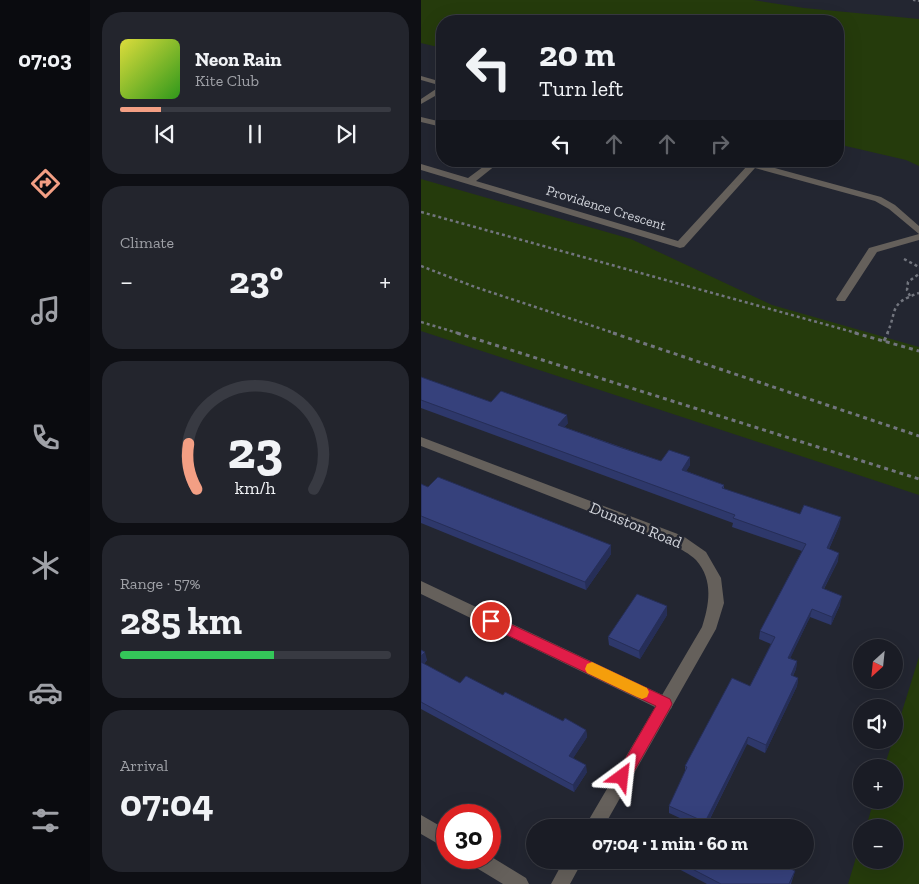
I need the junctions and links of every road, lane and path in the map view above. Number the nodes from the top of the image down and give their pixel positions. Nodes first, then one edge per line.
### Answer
1 (913, 0) edge
2 (919, 1) edge
3 (421, 78) edge
4 (436, 82) edge
5 (436, 93) edge
6 (421, 102) edge
7 (421, 119) edge
8 (436, 123) edge
9 (421, 167) edge
10 (489, 167) edge
11 (751, 167) edge
12 (761, 167) edge
13 (469, 182) junction
14 (421, 212) edge
15 (919, 231) edge
16 (919, 237) edge
17 (421, 266) edge
18 (919, 274) edge
19 (919, 293) edge
20 (910, 296) junction
21 (841, 298) dead end
22 (421, 322) edge
23 (884, 341) junction
24 (919, 351) edge
25 (919, 436) edge
26 (421, 442) edge
27 (919, 479) edge
28 (421, 587) edge
29 (665, 704) junction
30 (598, 819) edge
31 (421, 824) edge
32 (436, 833) edge
33 (495, 869) edge
34 (569, 869) edge
35 (520, 884) edge
36 (560, 884) edge

1 - 2 path
3 - 4 street
5 - 6 street
7 - 8 street
9 - 13 street, Providence Crescent
10 - 13 street
11 - 13 street, Providence Crescent
12 - 15 street
14 - 23 path
16 - 21 street
17 - 25 path
18 - 20 path
19 - 20 path
20 - 23 path
22 - 27 path
23 - 24 path
26 - 29 street, Dunston Road
28 - 29 street
29 - 30 street, Dunston Road
31 - 32 street
33 - 35 street
34 - 36 street

